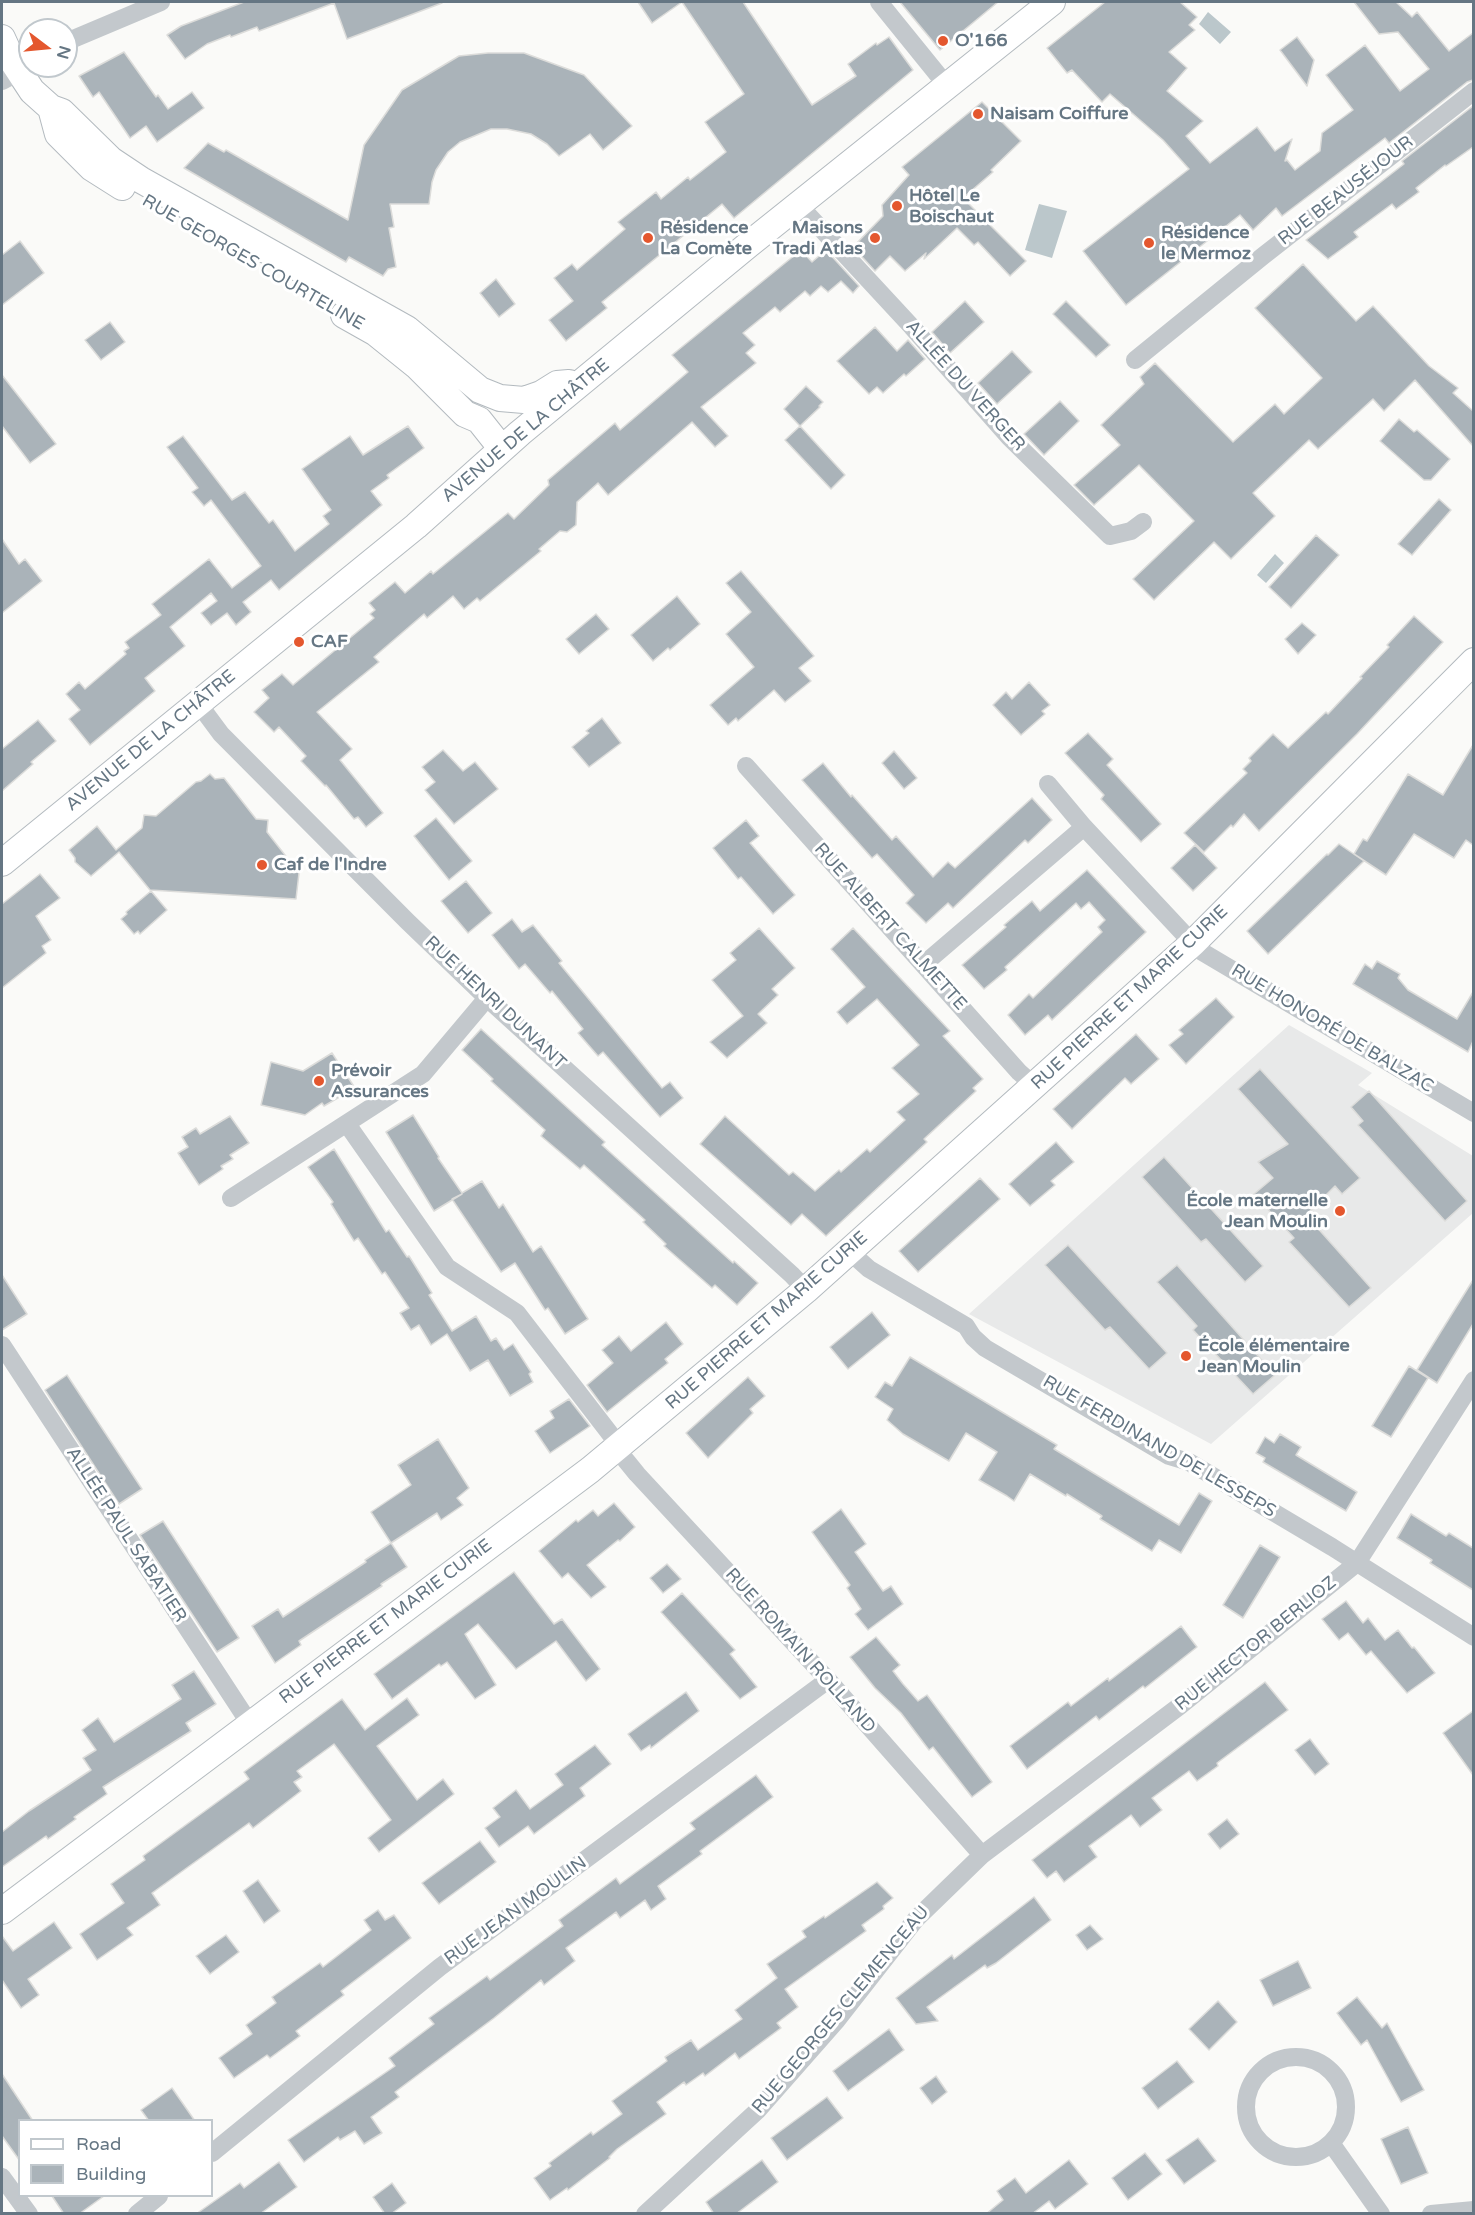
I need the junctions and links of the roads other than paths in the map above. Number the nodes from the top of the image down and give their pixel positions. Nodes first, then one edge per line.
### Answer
1 (161, 2) edge
2 (879, 2) edge
3 (1052, 2) edge
4 (78, 37) edge
5 (10, 58) edge
6 (947, 86) junction
7 (1473, 91) edge
8 (51, 108) junction
9 (799, 205) junction
10 (1135, 360) dead end
11 (582, 382) junction
12 (471, 384) junction
13 (472, 417) junction
14 (502, 449) junction
15 (470, 476) junction
16 (1143, 522) dead end
17 (1473, 661) edge
18 (198, 703) junction
19 (746, 766) dead end
20 (1048, 784) dead end
21 (1084, 827) junction
22 (2, 863) edge
23 (1193, 943) junction
24 (924, 964) junction
25 (487, 998) junction
26 (1035, 1086) junction
27 (1473, 1113) edge
28 (347, 1124) junction
29 (231, 1198) dead end
30 (850, 1252) junction
31 (806, 1290) junction
32 (2, 1345) edge
33 (1473, 1380) edge
34 (618, 1448) junction
35 (1358, 1563) junction
36 (1473, 1637) edge
37 (828, 1680) junction
38 (250, 1724) junction
39 (982, 1855) junction
40 (2, 1911) edge
41 (1331, 2143) junction
42 (213, 2151) edge
43 (2, 2176) edge
44 (158, 2197) edge
45 (1473, 2210) edge
46 (29, 2214) edge
47 (137, 2214) edge
48 (645, 2214) edge
49 (1381, 2214) edge
50 (1431, 2214) edge

1 - 4 street
2 - 6 street
3 - 6 street, AVENUE DE LA CHÂTRE
5 - 8 street, RUE GEORGES COURTELINE
6 - 9 street, AVENUE DE LA CHÂTRE
7 - 10 street, RUE BEAUSÉJOUR
8 - 12 street, RUE GEORGES COURTELINE
8 - 13 street, RUE GEORGES COURTELINE
9 - 11 street, AVENUE DE LA CHÂTRE
9 - 16 street, ALLÉE DU VERGER
11 - 12 street, RUE GEORGES COURTELINE
11 - 14 street, AVENUE DE LA CHÂTRE
12 - 13 street, RUE GEORGES COURTELINE
13 - 14 street, RUE GEORGES COURTELINE
13 - 15 street, RUE GEORGES COURTELINE
14 - 15 street, AVENUE DE LA CHÂTRE
15 - 18 street, AVENUE DE LA CHÂTRE
17 - 23 street, RUE PIERRE ET MARIE CURIE
18 - 22 street, AVENUE DE LA CHÂTRE
18 - 25 street, RUE HENRI DUNANT
19 - 24 street, RUE ALBERT CALMETTE
20 - 21 street, RUE HONORÉ DE BALZAC
21 - 23 street, RUE HONORÉ DE BALZAC
21 - 24 street
23 - 26 street, RUE PIERRE ET MARIE CURIE
23 - 27 street, RUE HONORÉ DE BALZAC
24 - 26 street, RUE ALBERT CALMETTE
25 - 28 street
25 - 31 street, RUE HENRI DUNANT
26 - 30 street, RUE PIERRE ET MARIE CURIE
28 - 29 street
28 - 34 street, RUE ROMAIN ROLLAND
30 - 31 street, RUE PIERRE ET MARIE CURIE
30 - 35 street, RUE FERDINAND DE LESSEPS
31 - 34 street, RUE PIERRE ET MARIE CURIE
32 - 38 street, ALLÉE PAUL SABATIER
33 - 35 street, RUE HECTOR BERLIOZ
34 - 37 street, RUE ROMAIN ROLLAND
34 - 38 street, RUE PIERRE ET MARIE CURIE
35 - 36 street, RUE FERDINAND DE LESSEPS
35 - 39 street, RUE HECTOR BERLIOZ
37 - 39 street, RUE ROMAIN ROLLAND
37 - 42 street, RUE JEAN MOULIN
38 - 40 street, RUE PIERRE ET MARIE CURIE
39 - 48 street, RUE GEORGES CLEMENCEAU
41 - 41 street
41 - 49 street
43 - 46 street
44 - 47 street
45 - 50 street

